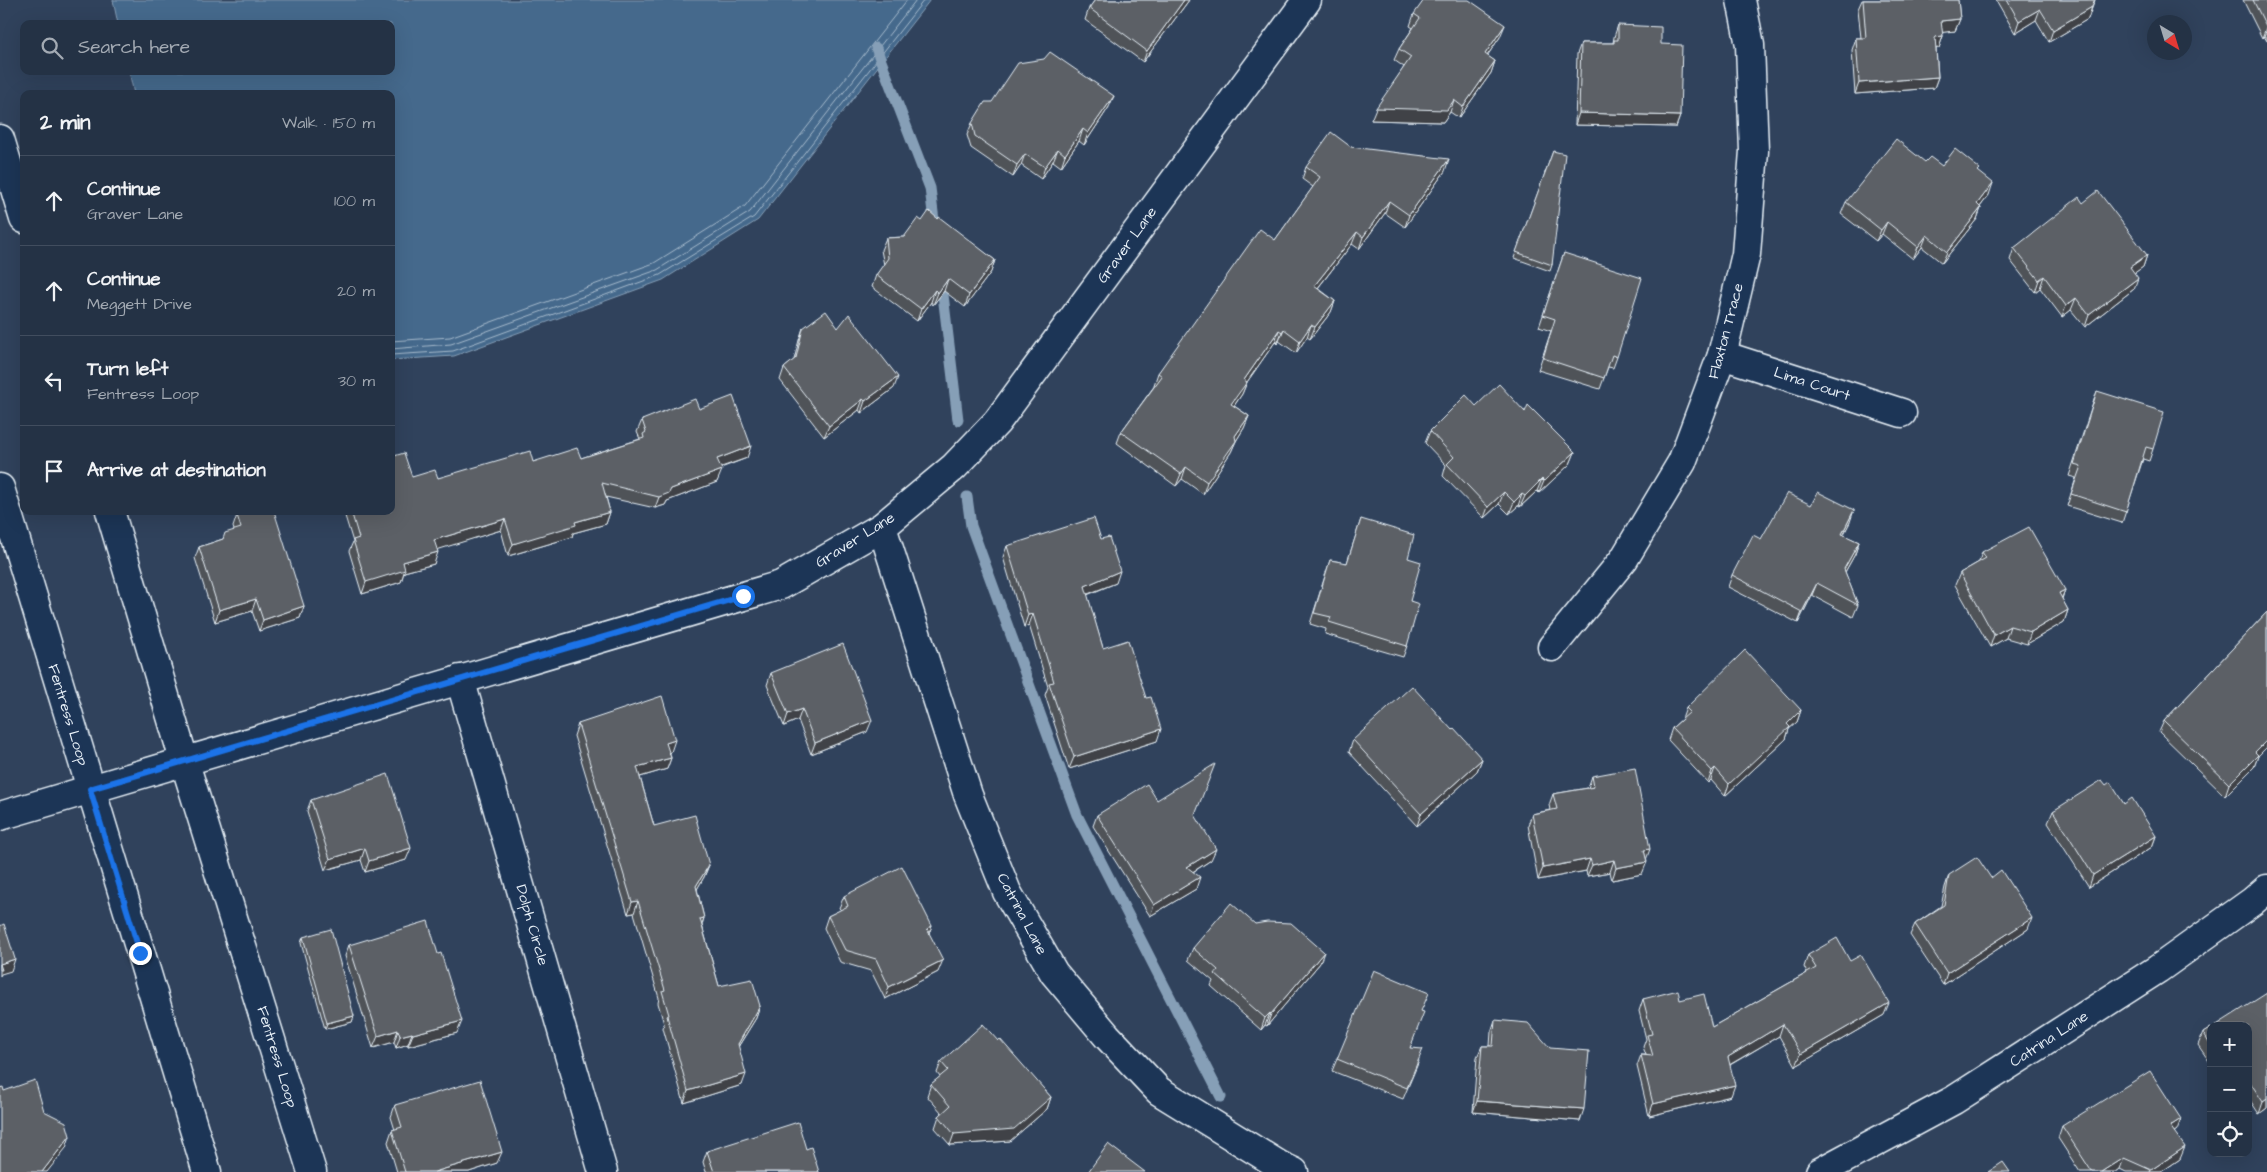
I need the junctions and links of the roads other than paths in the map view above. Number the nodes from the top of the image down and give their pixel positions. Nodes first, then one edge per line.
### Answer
1 (1307, 0) edge
2 (1741, 0) edge
3 (0, 139) edge
4 (20, 206) edge
5 (1722, 356) junction
6 (1902, 413) dead end
7 (0, 488) edge
8 (111, 515) edge
9 (882, 527) junction
10 (1552, 647) dead end
11 (460, 679) junction
12 (184, 760) junction
13 (90, 789) junction
14 (0, 816) edge
15 (2267, 889) edge
16 (207, 1172) edge
17 (312, 1172) edge
18 (603, 1172) edge
19 (1294, 1172) edge
20 (1820, 1172) edge

1 - 9 street, Graver Lane
2 - 5 street, Flaxton Trace
3 - 4 street
5 - 6 street, Lima Court
5 - 10 street, Flaxton Trace
7 - 13 street, Fentress Loop
8 - 12 street, Fentress Loop
9 - 11 street, Graver Lane
9 - 19 street, Catrina Lane
11 - 12 street, Graver Lane
11 - 18 street, Dolph Circle
12 - 13 street, Graver Lane
12 - 17 street, Fentress Loop
13 - 14 street, Graver Lane
13 - 16 street, Fentress Loop
15 - 20 street, Catrina Lane

